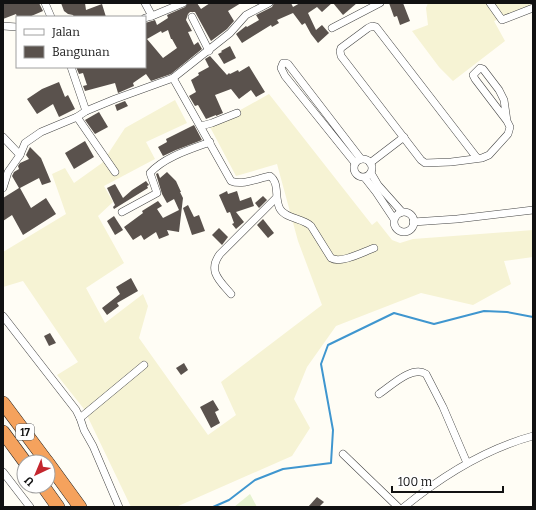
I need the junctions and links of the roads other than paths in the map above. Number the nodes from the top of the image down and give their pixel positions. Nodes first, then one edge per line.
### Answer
1 (45, 3) edge
2 (145, 3) edge
3 (183, 3) edge
4 (269, 3) edge
5 (380, 3) edge
6 (490, 3) edge
7 (533, 8) edge
8 (51, 16) edge
9 (148, 17) edge
10 (192, 17) dead end
11 (3, 26) edge
12 (16, 27) edge
13 (332, 28) dead end
14 (209, 50) junction
15 (71, 68) edge
16 (173, 78) junction
17 (86, 111) junction
18 (237, 113) dead end
19 (77, 117) junction
20 (507, 121) junction
21 (201, 126) junction
22 (3, 137) edge
23 (404, 137) junction
24 (210, 142) junction
25 (20, 155) junction
26 (477, 158) junction
27 (358, 161) junction
28 (370, 163) junction
29 (115, 172) dead end
30 (368, 176) junction
31 (3, 188) edge
32 (276, 198) junction
33 (533, 210) edge
34 (122, 212) dead end
35 (402, 212) junction
36 (394, 219) junction
37 (414, 222) junction
38 (374, 248) dead end
39 (231, 294) dead end
40 (3, 316) edge
41 (144, 365) dead end
42 (379, 394) dead end
43 (3, 403) edge
44 (80, 418) junction
45 (3, 432) edge
46 (533, 436) edge
47 (19, 454) edge
48 (40, 454) edge
49 (343, 454) dead end
50 (467, 463) junction
51 (3, 472) edge
52 (56, 475) edge
53 (6, 483) edge
54 (49, 494) edge
55 (30, 507) edge
56 (58, 507) edge
57 (80, 507) edge
58 (119, 507) edge
59 (398, 507) edge
60 (404, 507) edge

1 - 8 street
2 - 9 street
3 - 9 street
4 - 14 street
5 - 13 street
6 - 7 street
10 - 14 street
11 - 12 street
14 - 16 street
15 - 17 street
16 - 17 street
16 - 21 street
17 - 19 street
18 - 21 street
19 - 25 street
19 - 29 street
20 - 20 street
20 - 26 street
21 - 24 street
22 - 25 street
23 - 26 street
23 - 26 street
23 - 28 street
24 - 32 street
24 - 34 street
25 - 31 street
27 - 27 street
27 - 28 street
27 - 30 street
28 - 30 street
30 - 35 street
30 - 36 street
32 - 38 street
32 - 39 street
33 - 37 street
35 - 36 street
35 - 37 street
36 - 37 street
40 - 44 street
41 - 44 street
42 - 50 street
43 - 48 highway, 17
44 - 58 street
45 - 47 highway, 17
46 - 50 street
49 - 59 street
50 - 60 street
51 - 53 street
52 - 57 highway, 17
53 - 55 street
54 - 56 highway

